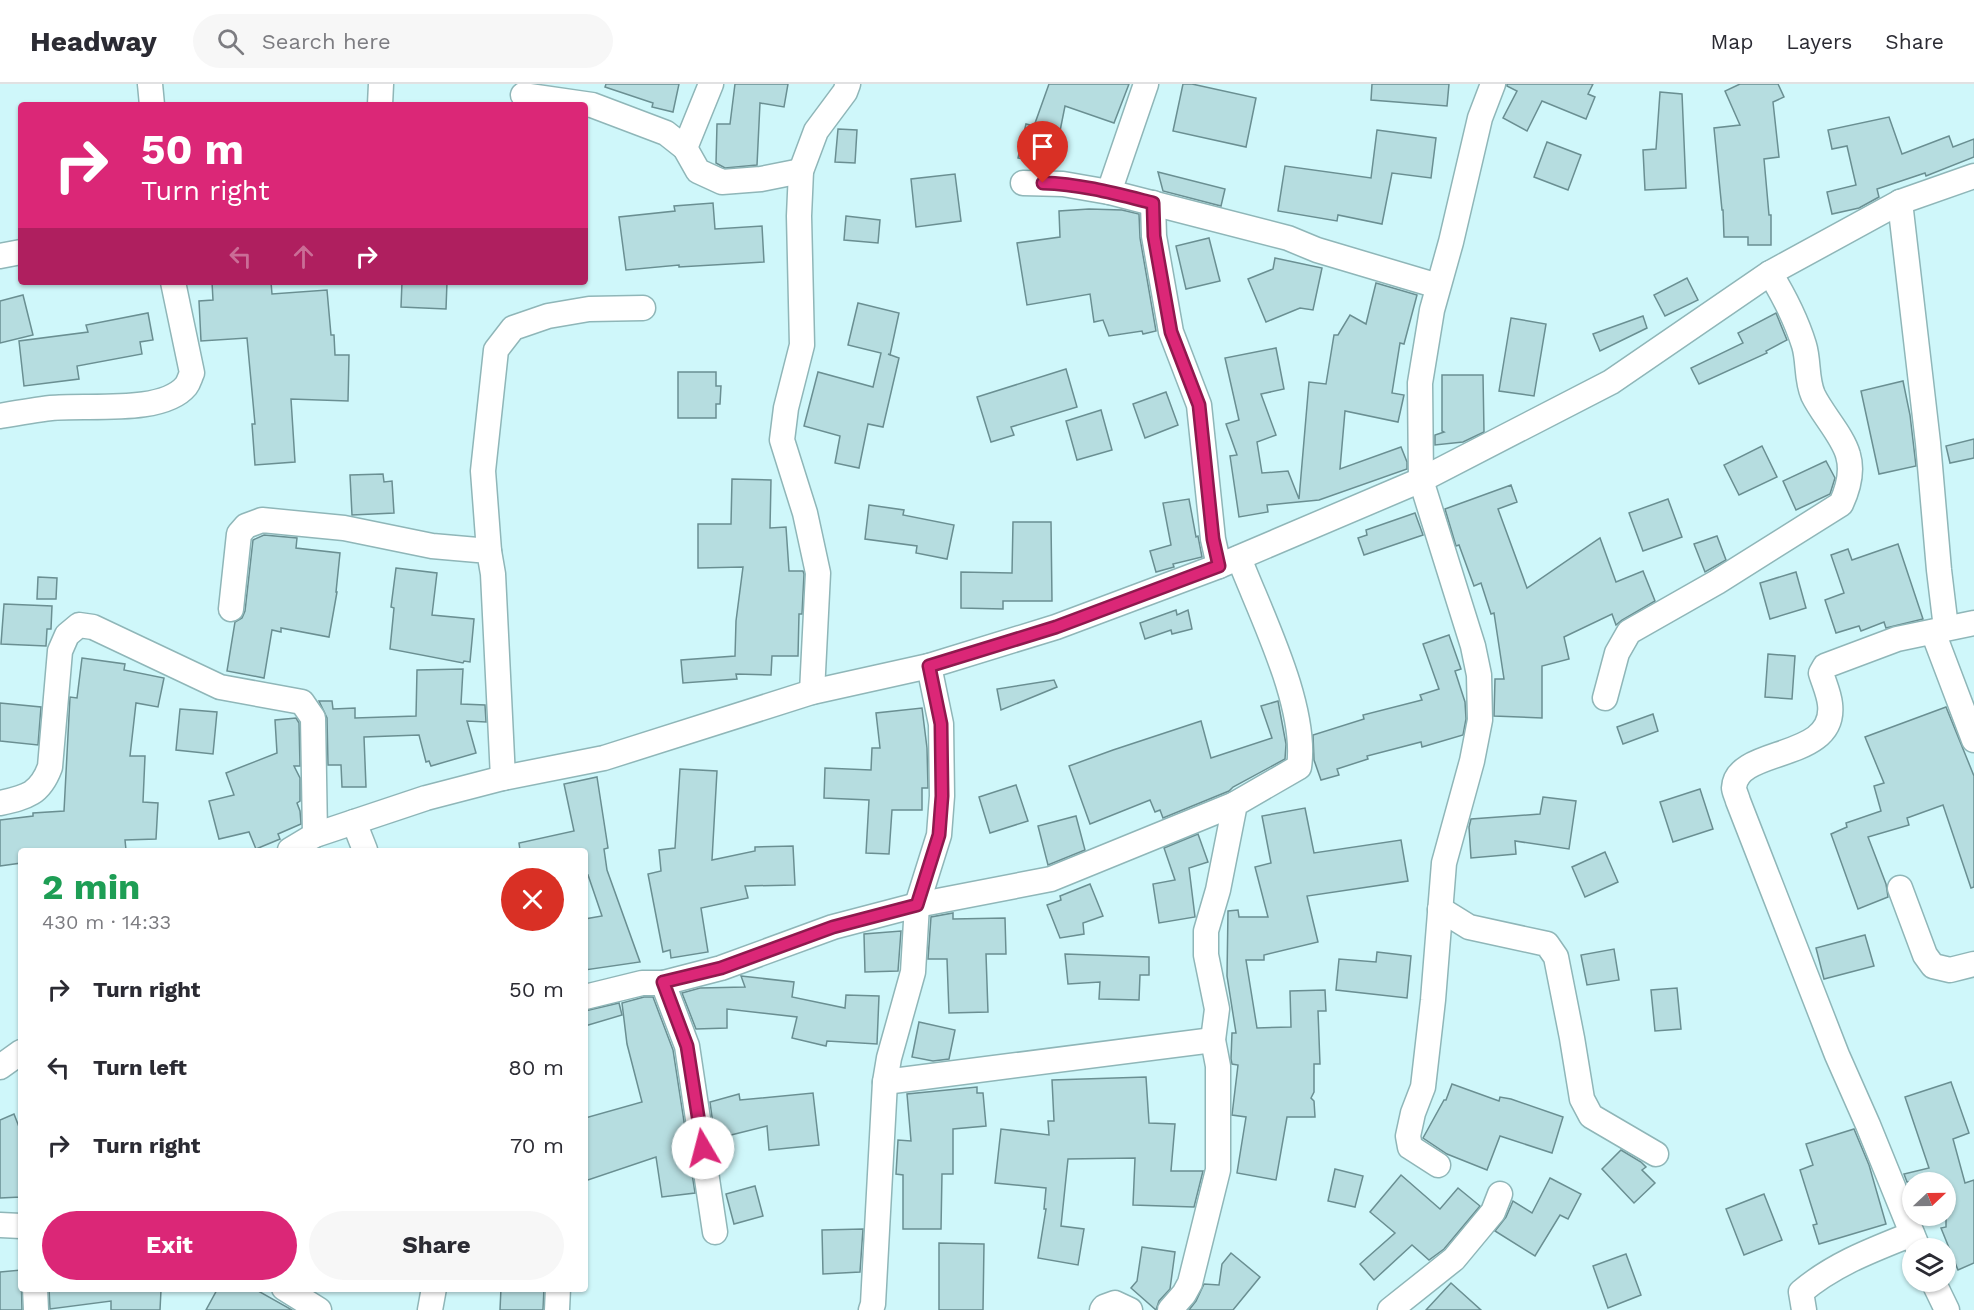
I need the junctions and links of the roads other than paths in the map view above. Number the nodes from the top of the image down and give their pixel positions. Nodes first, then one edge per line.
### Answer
1 (150, 84) edge
2 (381, 84) edge
3 (711, 84) edge
4 (848, 84) edge
5 (1146, 84) edge
6 (1493, 84) edge
7 (523, 95) dead end
8 (152, 102) edge
9 (380, 102) edge
10 (571, 102) edge
11 (588, 104) edge
12 (685, 148) junction
13 (801, 171) junction
14 (1974, 176) edge
15 (1023, 183) dead end
16 (1109, 192) junction
17 (1900, 202) junction
18 (1153, 203) junction
19 (18, 253) edge
20 (0, 256) edge
21 (1770, 273) junction
22 (174, 285) edge
23 (1438, 286) junction
24 (643, 308) dead end
25 (0, 416) edge
26 (1421, 480) junction
27 (489, 550) junction
28 (1229, 562) junction
29 (231, 609) dead end
30 (1974, 622) edge
31 (1940, 630) junction
32 (929, 666) junction
33 (812, 692) junction
34 (1605, 698) dead end
35 (1974, 740) edge
36 (503, 778) junction
37 (0, 803) edge
38 (1235, 804) junction
39 (354, 822) junction
40 (315, 835) junction
41 (293, 848) edge
42 (364, 848) edge
43 (1900, 888) dead end
44 (917, 905) junction
45 (1440, 909) junction
46 (1974, 964) edge
47 (663, 982) junction
48 (588, 996) edge
49 (1213, 1040) junction
50 (18, 1054) edge
51 (0, 1067) edge
52 (885, 1082) junction
53 (1656, 1154) dead end
54 (1438, 1165) dead end
55 (1500, 1194) dead end
56 (0, 1225) edge
57 (18, 1226) edge
58 (716, 1232) dead end
59 (1914, 1238) edge
60 (1902, 1245) edge
61 (35, 1292) edge
62 (290, 1292) edge
63 (433, 1292) edge
64 (558, 1292) edge
65 (1938, 1292) edge
66 (36, 1310) edge
67 (319, 1310) edge
68 (430, 1310) edge
69 (557, 1310) edge
70 (871, 1310) edge
71 (1102, 1310) edge
72 (1130, 1310) edge
73 (1170, 1310) edge
74 (1390, 1310) edge
75 (1804, 1310) edge
76 (1947, 1310) edge

1 - 8 street
2 - 9 street
3 - 12 street
4 - 13 street
5 - 16 street
6 - 23 street
7 - 10 street
11 - 12 street
12 - 13 street
13 - 33 street
14 - 17 street
15 - 16 street
16 - 18 street
17 - 21 street
17 - 31 street
18 - 23 street
18 - 28 street
19 - 20 street
21 - 26 street
21 - 34 street
22 - 25 street
23 - 26 street
24 - 27 street
26 - 28 street
26 - 45 street
27 - 29 street
27 - 36 street
28 - 32 street
28 - 38 street
30 - 31 street
31 - 35 street
31 - 59 street
32 - 33 street
32 - 44 street
33 - 36 street
36 - 39 street
37 - 40 street
38 - 44 street
38 - 49 street
39 - 40 street
39 - 42 street
40 - 41 street
43 - 46 street
44 - 47 street
44 - 52 street
45 - 53 street
45 - 54 street
47 - 48 street
47 - 58 street
49 - 52 street
49 - 73 street
50 - 51 street
52 - 70 street
55 - 74 street
56 - 57 street
60 - 75 street
61 - 66 street
62 - 67 street
63 - 68 street
64 - 69 street
65 - 76 street
71 - 72 street

